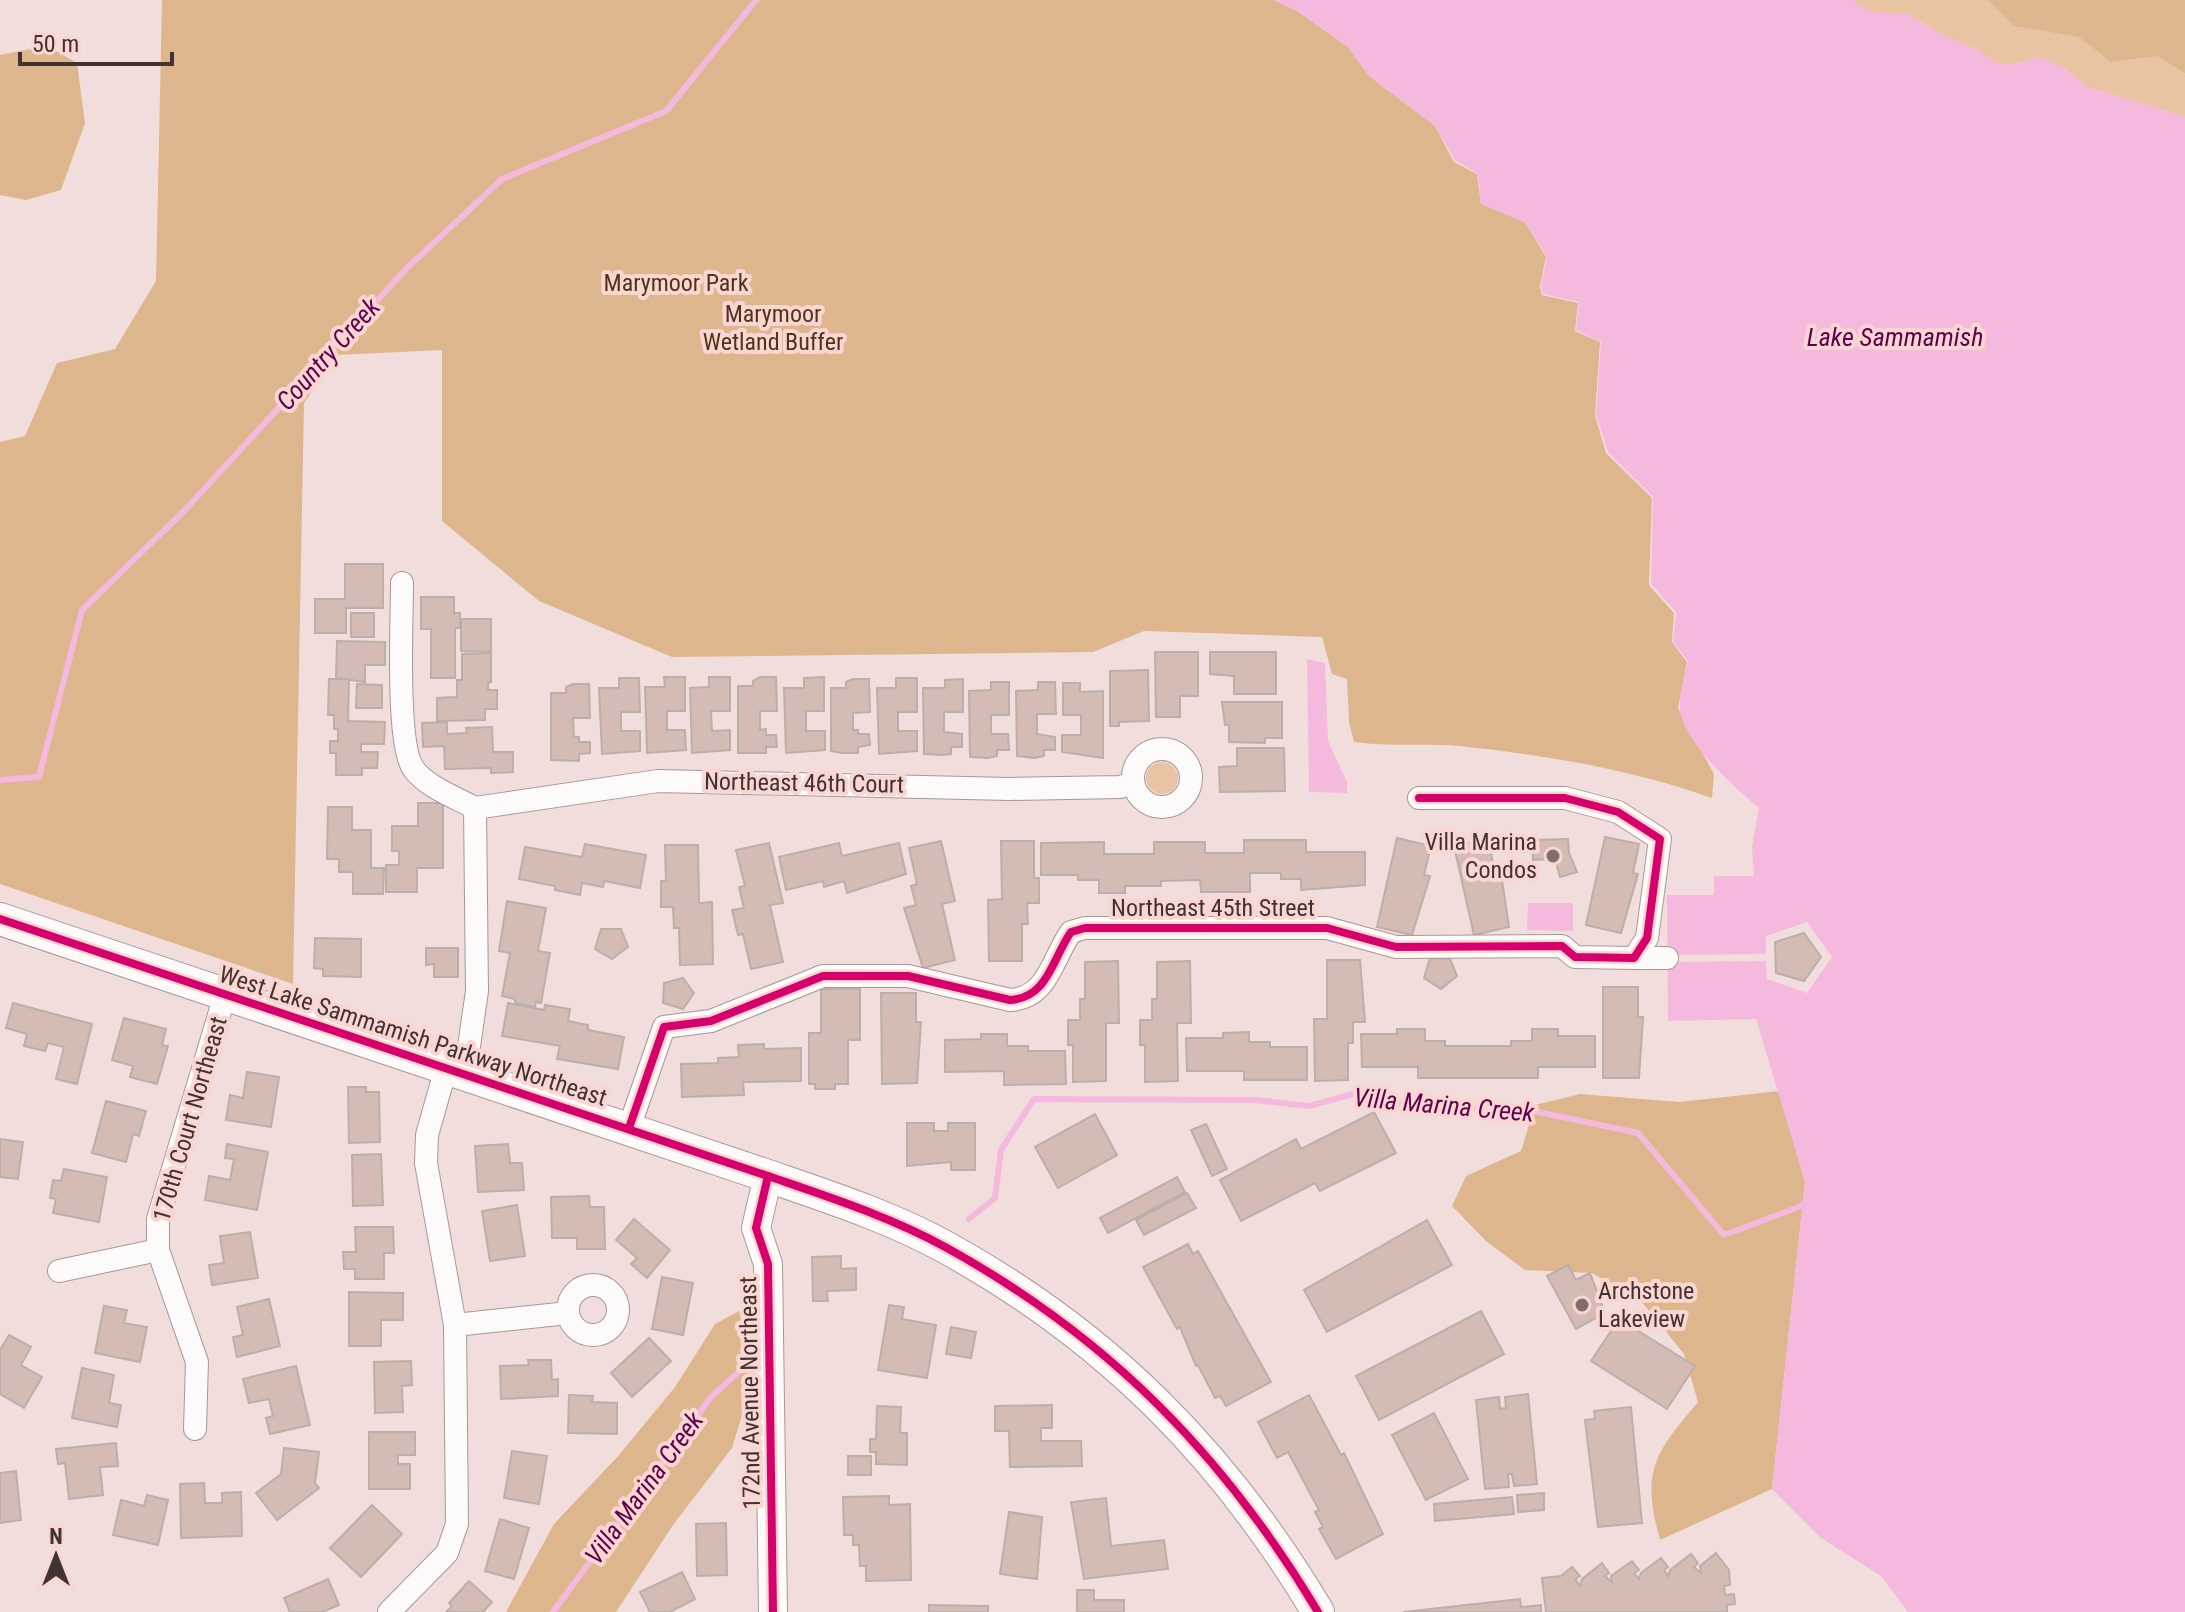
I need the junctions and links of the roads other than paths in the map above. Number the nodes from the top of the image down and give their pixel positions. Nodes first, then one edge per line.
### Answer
1 (402, 583) dead end
2 (1133, 783) dead end
3 (1419, 798) dead end
4 (475, 808) junction
5 (0, 919) edge
6 (1634, 958) junction
7 (1667, 958) dead end
8 (225, 995) junction
9 (456, 1071) junction
10 (629, 1128) junction
11 (768, 1176) junction
12 (158, 1250) junction
13 (59, 1271) dead end
14 (568, 1313) dead end
15 (455, 1325) junction
16 (195, 1429) dead end
17 (389, 1612) edge
18 (773, 1612) edge
19 (1318, 1612) edge

1 - 4 street
2 - 4 street, Northeast 46th Court
3 - 6 street
4 - 9 street
5 - 8 main road, West Lake Sammamish Parkway Northeast
6 - 7 street
6 - 10 street, Northeast 45th Street
8 - 9 main road, West Lake Sammamish Parkway Northeast
8 - 12 street, 170th Court Northeast
9 - 10 main road, West Lake Sammamish Parkway Northeast
9 - 15 street
10 - 11 main road, West Lake Sammamish Parkway Northeast
11 - 18 street, 172nd Avenue Northeast
11 - 19 main road, West Lake Sammamish Parkway Northeast
12 - 13 street
12 - 16 street, 170th Court Northeast
14 - 15 street
15 - 17 street

